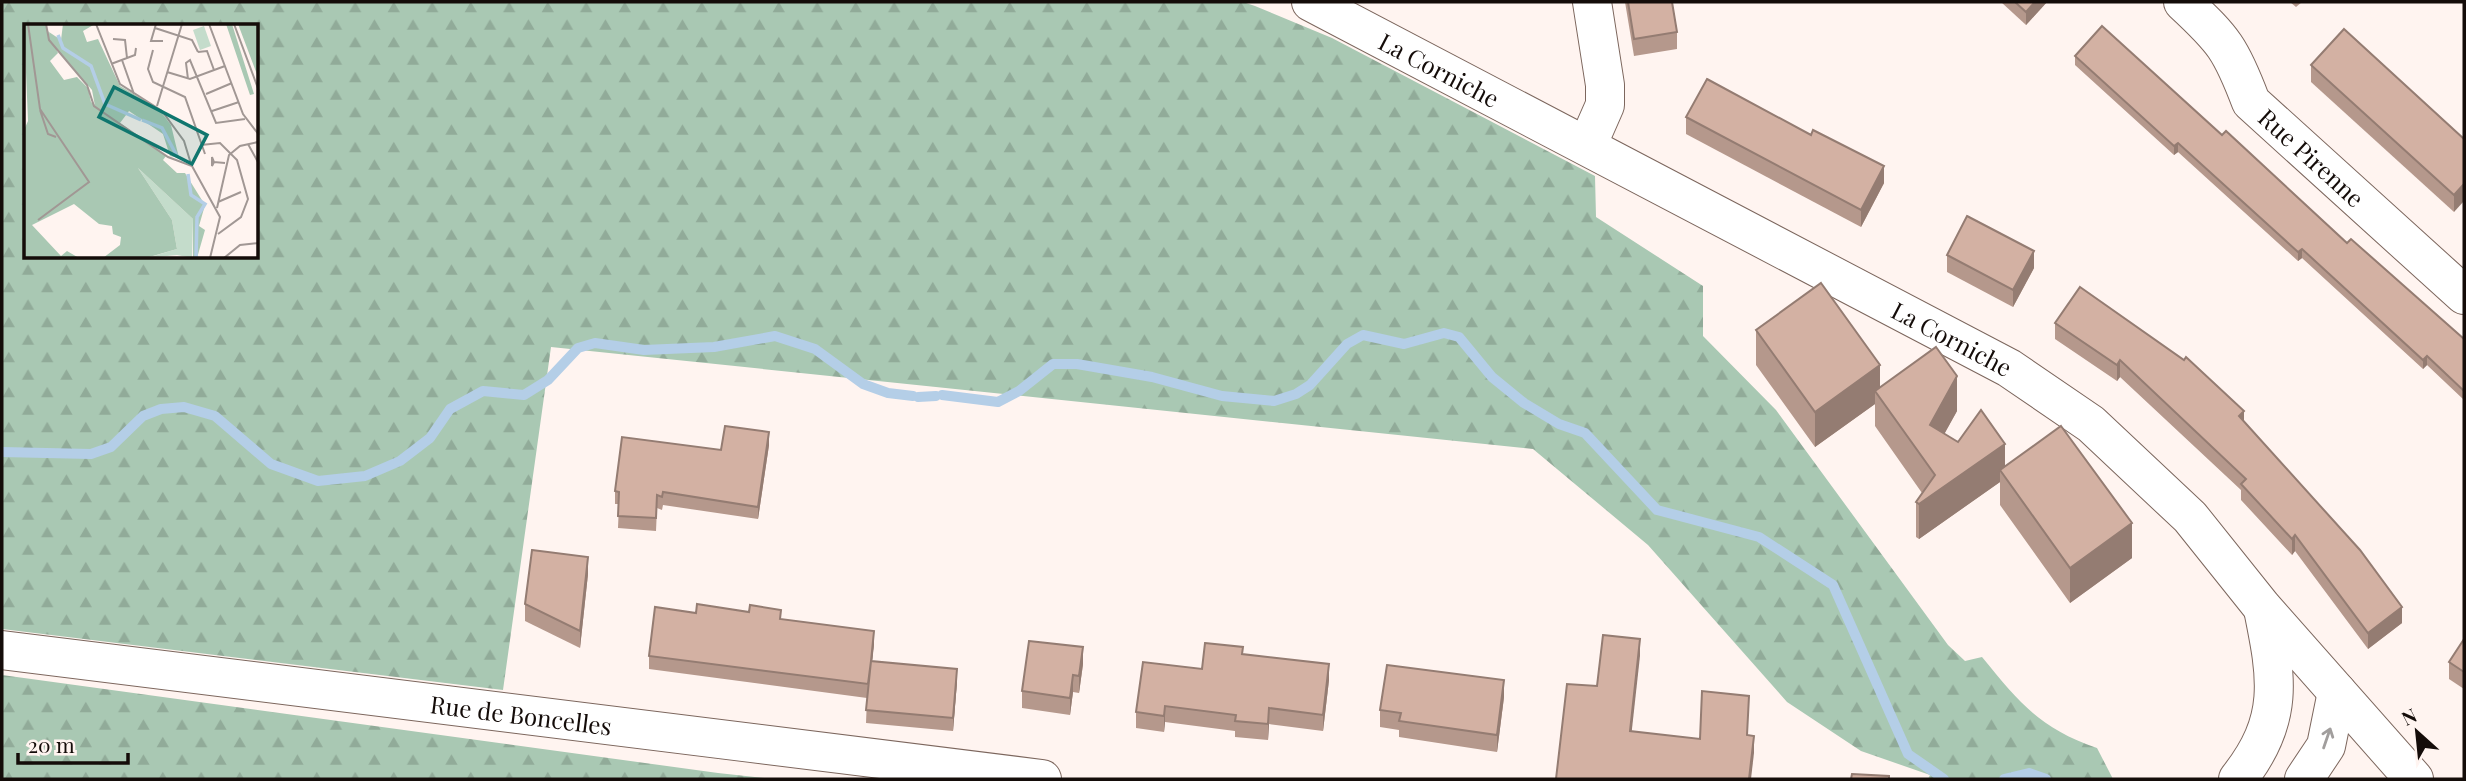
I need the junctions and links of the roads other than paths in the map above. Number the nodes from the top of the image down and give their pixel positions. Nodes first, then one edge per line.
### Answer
1 (1592, 2) edge
2 (2183, 2) edge
3 (1329, 5) edge
4 (1587, 146) junction
5 (2458, 280) edge
6 (2262, 607) junction
7 (2, 650) edge
8 (2337, 692) junction
9 (2272, 720) junction
10 (1042, 779) edge
11 (2238, 779) edge
12 (2294, 779) edge
13 (2304, 779) edge
14 (2414, 779) edge

1 - 4 street
2 - 5 street, Rue Pirenne
3 - 4 street, La Corniche
4 - 6 street, La Corniche
6 - 8 street, La Corniche
6 - 9 street, La Corniche
7 - 10 street, Rue de Boncelles
13 -> 8 street
8 - 14 street, La Corniche
9 - 11 street, La Corniche
9 - 12 street, La Corniche

